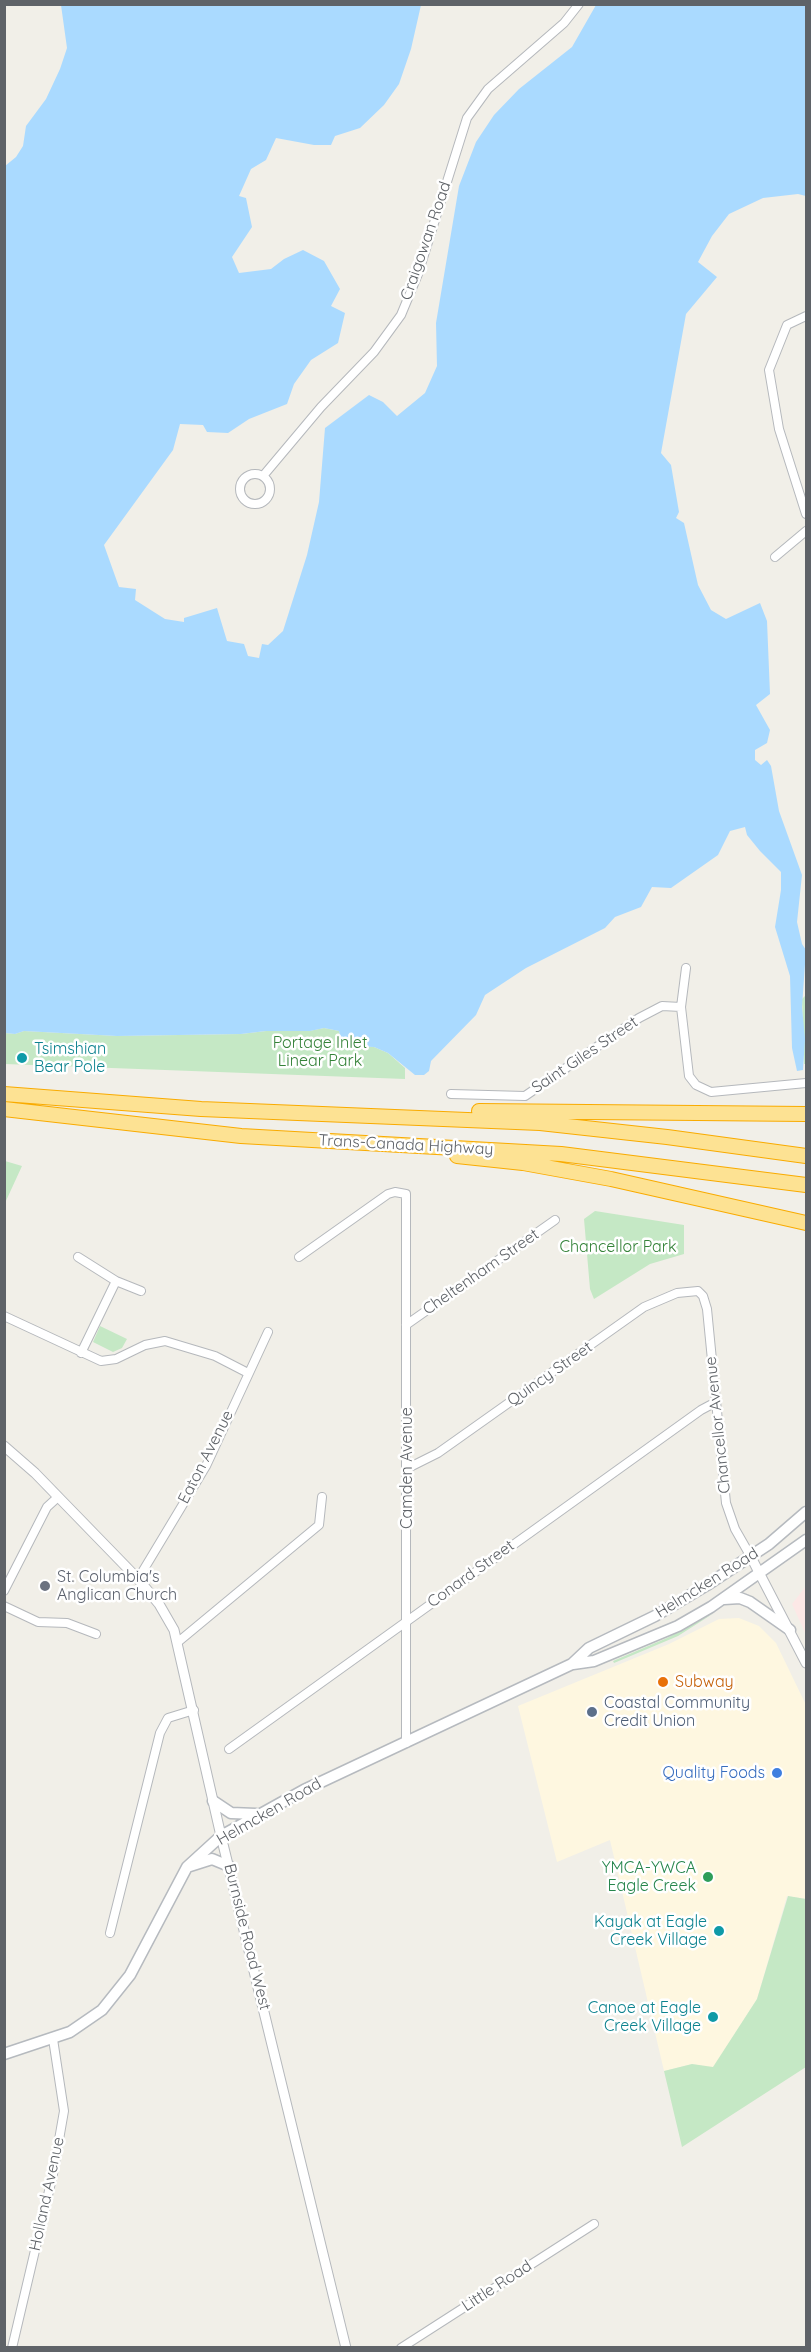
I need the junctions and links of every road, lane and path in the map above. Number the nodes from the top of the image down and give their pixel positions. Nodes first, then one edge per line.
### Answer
1 (579, 4) edge
2 (807, 316) edge
3 (263, 476) junction
4 (807, 514) edge
5 (807, 531) edge
6 (775, 557) dead end
7 (686, 968) dead end
8 (681, 1007) junction
9 (807, 1083) edge
10 (4, 1094) edge
11 (451, 1094) dead end
12 (4, 1109) edge
13 (201, 1109) junction
14 (807, 1114) edge
15 (276, 1139) junction
16 (807, 1156) edge
17 (807, 1185) edge
18 (555, 1220) dead end
19 (807, 1223) edge
20 (78, 1257) dead end
21 (299, 1257) dead end
22 (116, 1281) junction
23 (141, 1291) dead end
24 (698, 1292) joint
25 (4, 1316) edge
26 (406, 1325) junction
27 (268, 1332) dead end
28 (81, 1353) junction
29 (248, 1373) junction
30 (716, 1402) junction
31 (4, 1446) edge
32 (408, 1468) junction
33 (58, 1497) junction
34 (322, 1497) dead end
35 (807, 1512) edge
36 (807, 1540) edge
37 (751, 1557) junction
38 (760, 1573) junction
39 (138, 1579) junction
40 (4, 1592) edge
41 (721, 1599) junction
42 (4, 1606) edge
43 (405, 1621) junction
44 (790, 1630) junction
45 (96, 1634) dead end
46 (178, 1642) junction
47 (807, 1663) edge
48 (572, 1664) junction
49 (194, 1710) junction
50 (406, 1743) junction
51 (229, 1749) dead end
52 (213, 1801) junction
53 (259, 1814) junction
54 (221, 1836) junction
55 (229, 1866) junction
56 (187, 1867) junction
57 (110, 1932) dead end
58 (53, 2039) junction
59 (4, 2054) edge
60 (594, 2224) dead end
61 (12, 2348) edge
62 (346, 2348) edge
63 (401, 2348) edge

1 - 3 street, Craigowan Road
2 - 4 street
3 - 3 street, Craigowan Road
5 - 6 street
7 - 8 street
8 - 9 street
8 - 11 street, Saint Giles Street
10 - 13 highway, Trans-Canada Highway
12 - 15 highway, Trans-Canada Highway
13 - 14 highway
13 - 16 highway, Trans-Canada Highway
15 - 17 highway, Trans-Canada Highway
15 - 19 highway
18 - 26 street, Cheltenham Street
20 - 22 street
21 - 26 street, Camden Avenue
22 - 23 street
22 - 28 street
24 - 30 street, Chancellor Avenue
24 - 32 street, Quincy Street
25 - 28 street
26 - 32 street, Camden Avenue
27 - 29 street, Eaton Avenue
28 - 29 street
29 - 39 street, Eaton Avenue
30 - 37 street, Chancellor Avenue
30 - 43 street, Conard Street
31 - 33 street, Burnside Road West
32 - 43 street, Camden Avenue
33 - 39 street, Burnside Road West
33 - 40 street
34 - 46 street
35 - 37 main road, Helmcken Road
36 - 38 main road, Helmcken Road
37 - 38 street
37 - 48 main road, Helmcken Road
38 - 41 main road, Helmcken Road
38 - 44 street
39 - 46 street, Burnside Road West
41 - 44 main road
41 - 48 main road, Helmcken Road
42 - 45 street
43 - 50 street, Camden Avenue
43 - 51 street, Conard Street
44 - 47 street
46 - 49 street, Burnside Road West
48 - 50 main road, Helmcken Road
49 - 52 street, Burnside Road West
49 - 57 street
50 - 53 main road, Helmcken Road
52 - 53 main road
52 - 54 street, Burnside Road West
53 - 54 main road, Helmcken Road
54 - 55 street, Burnside Road West
54 - 56 main road, Helmcken Road
55 - 56 main road
55 - 62 street, Burnside Road West
56 - 58 main road, Helmcken Road
58 - 59 main road, Helmcken Road
58 - 61 street, Holland Avenue
60 - 63 street, Little Road

